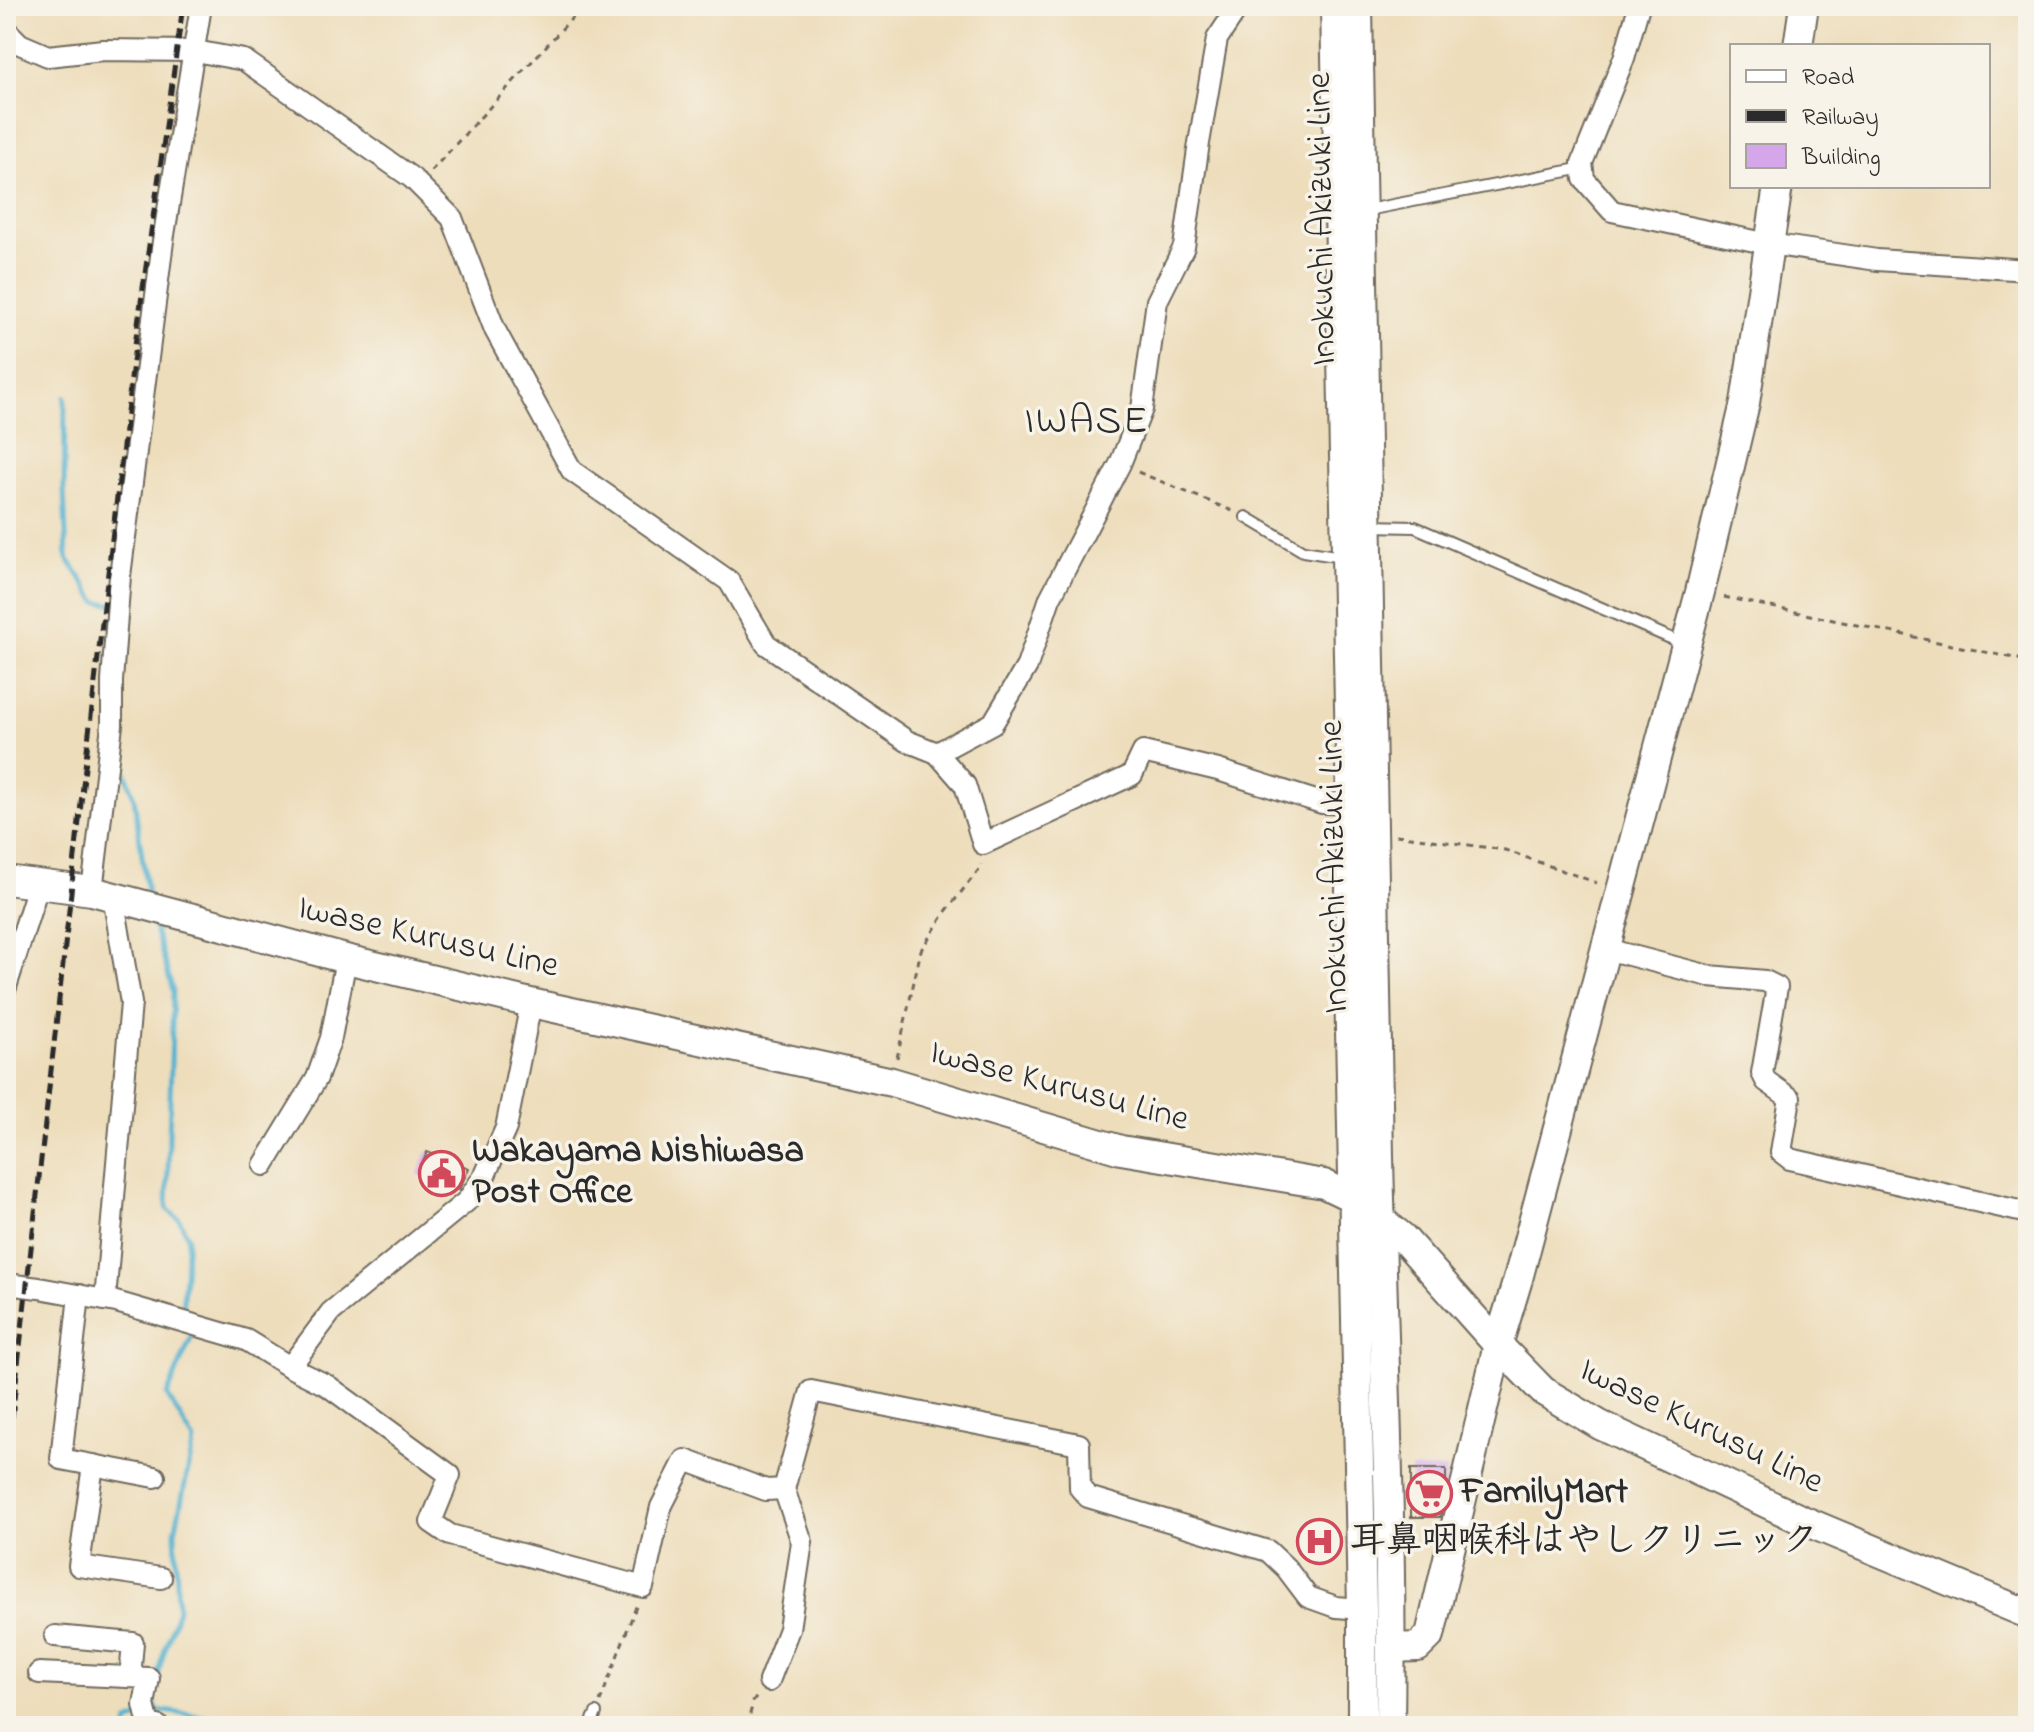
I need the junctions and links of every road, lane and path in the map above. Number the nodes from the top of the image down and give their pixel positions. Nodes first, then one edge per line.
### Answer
1 (201, 6) edge
2 (583, 6) edge
3 (1239, 6) edge
4 (1335, 6) edge
5 (1358, 6) edge
6 (1639, 6) edge
7 (1804, 6) edge
8 (6, 30) edge
9 (1798, 44) edge
10 (195, 51) junction
11 (1583, 168) junction
12 (419, 186) junction
13 (1778, 188) edge
14 (1360, 211) junction
15 (1769, 244) junction
16 (2028, 270) edge
17 (1120, 464) junction
18 (1246, 517) joint
19 (1366, 526) junction
20 (1346, 558) junction
21 (1700, 592) junction
22 (1686, 645) junction
23 (2028, 661) edge
24 (937, 753) junction
25 (1361, 804) junction
26 (1372, 834) junction
27 (983, 844) junction
28 (6, 880) edge
29 (39, 883) junction
30 (1621, 891) junction
31 (103, 893) junction
32 (1606, 949) junction
33 (346, 959) junction
34 (6, 987) edge
35 (531, 1003) junction
36 (892, 1082) junction
37 (264, 1165) dead end
38 (1353, 1198) junction
39 (2028, 1213) edge
40 (1380, 1220) junction
41 (6, 1284) edge
42 (79, 1295) junction
43 (105, 1300) junction
44 (1498, 1345) junction
45 (290, 1367) junction
46 (93, 1465) junction
47 (155, 1477) dead end
48 (784, 1489) junction
49 (161, 1578) dead end
50 (643, 1587) junction
51 (1362, 1609) junction
52 (2028, 1614) edge
53 (55, 1636) dead end
54 (1391, 1648) junction
55 (39, 1673) dead end
56 (130, 1677) junction
57 (769, 1681) joint
58 (596, 1713) joint
59 (158, 1726) edge
60 (590, 1726) edge
61 (747, 1726) edge
62 (1362, 1726) edge
63 (1390, 1726) edge

1 - 10 street
2 - 12 path
3 - 17 street
4 - 20 main road, Inokuchi Akizuki Line
5 - 14 main road, Inokuchi Akizuki Line
6 - 11 street
7 - 9 main road
8 - 10 street
10 - 12 street
10 - 31 street
11 - 14 lane
11 - 15 street
12 - 24 street
13 - 15 main road
14 - 19 main road, Inokuchi Akizuki Line
15 - 16 street
15 - 21 main road
17 - 18 path
17 - 24 street
18 - 20 lane
19 - 22 lane
19 - 25 main road, Inokuchi Akizuki Line
20 - 25 main road, Inokuchi Akizuki Line
21 - 22 main road
21 - 23 path
22 - 30 main road
24 - 27 street
25 - 26 main road, Inokuchi Akizuki Line
25 - 27 street
25 - 38 main road, Inokuchi Akizuki Line
26 - 30 path
26 - 40 main road, Inokuchi Akizuki Line
27 - 36 path
28 - 29 main road, Iwase Kurusu Line
29 - 31 main road, Iwase Kurusu Line
29 - 34 street
30 - 32 main road
31 - 33 main road, Iwase Kurusu Line
31 - 43 street
32 - 39 street
32 - 44 main road
33 - 35 main road, Iwase Kurusu Line
33 - 37 street
35 - 36 main road, Iwase Kurusu Line
35 - 45 street
36 - 38 main road, Iwase Kurusu Line
38 - 40 main road, Iwase Kurusu Line
38 - 51 main road, Inokuchi Akizuki Line
40 - 44 main road, Iwase Kurusu Line
40 - 54 main road, Inokuchi Akizuki Line
41 - 42 street
42 - 43 street
42 - 46 street
43 - 45 street
44 - 52 main road, Iwase Kurusu Line
44 - 54 main road
45 - 50 street
46 - 47 street
46 - 49 street
48 - 50 street
48 - 51 street
48 - 57 street
50 - 58 path
51 - 62 main road, Inokuchi Akizuki Line
53 - 56 street
54 - 63 main road, Inokuchi Akizuki Line
55 - 56 street
56 - 59 street
57 - 61 path
58 - 60 lane

